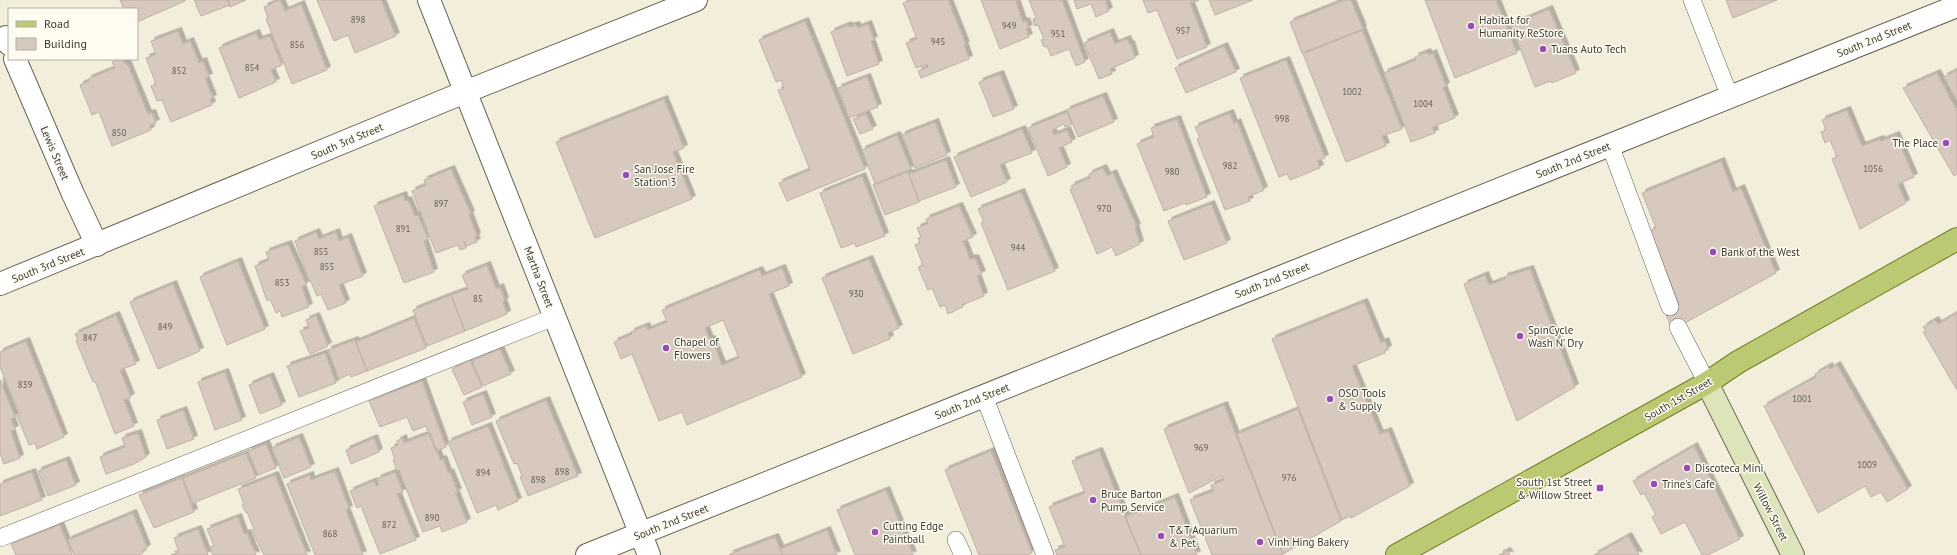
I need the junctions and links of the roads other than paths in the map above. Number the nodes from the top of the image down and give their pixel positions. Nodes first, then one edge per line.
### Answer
1 (429, 0) edge
2 (696, 0) edge
3 (1692, 0) edge
4 (1957, 6) edge
5 (15, 60) edge
6 (465, 92) junction
7 (1730, 97) junction
8 (1610, 145) junction
9 (1957, 239) edge
10 (97, 245) junction
11 (0, 284) edge
12 (1670, 307) dead end
13 (554, 317) junction
14 (1678, 327) dead end
15 (1707, 383) junction
16 (984, 396) junction
17 (640, 534) junction
18 (0, 538) edge
19 (587, 555) edge
20 (649, 555) edge
21 (1045, 555) edge
22 (1397, 555) edge
23 (1793, 555) edge

1 - 6 street, Martha Street
2 - 6 street, South 3rd Street
3 - 7 lane
4 - 7 street, South 2nd Street
5 - 10 street, Lewis Street
6 - 10 street, South 3rd Street
6 - 13 street, Martha Street
7 - 8 street, South 2nd Street
8 - 12 lane
8 - 16 street, South 2nd Street
9 - 15 main road, South 1st Street
10 - 11 street, South 3rd Street
13 - 17 street, Martha Street
13 - 18 lane
14 - 15 lane
15 - 22 main road, South 1st Street
15 - 23 main road, Willow Street
16 - 17 street, South 2nd Street
16 - 21 lane
17 - 19 street, South 2nd Street
17 - 20 street, Martha Street

